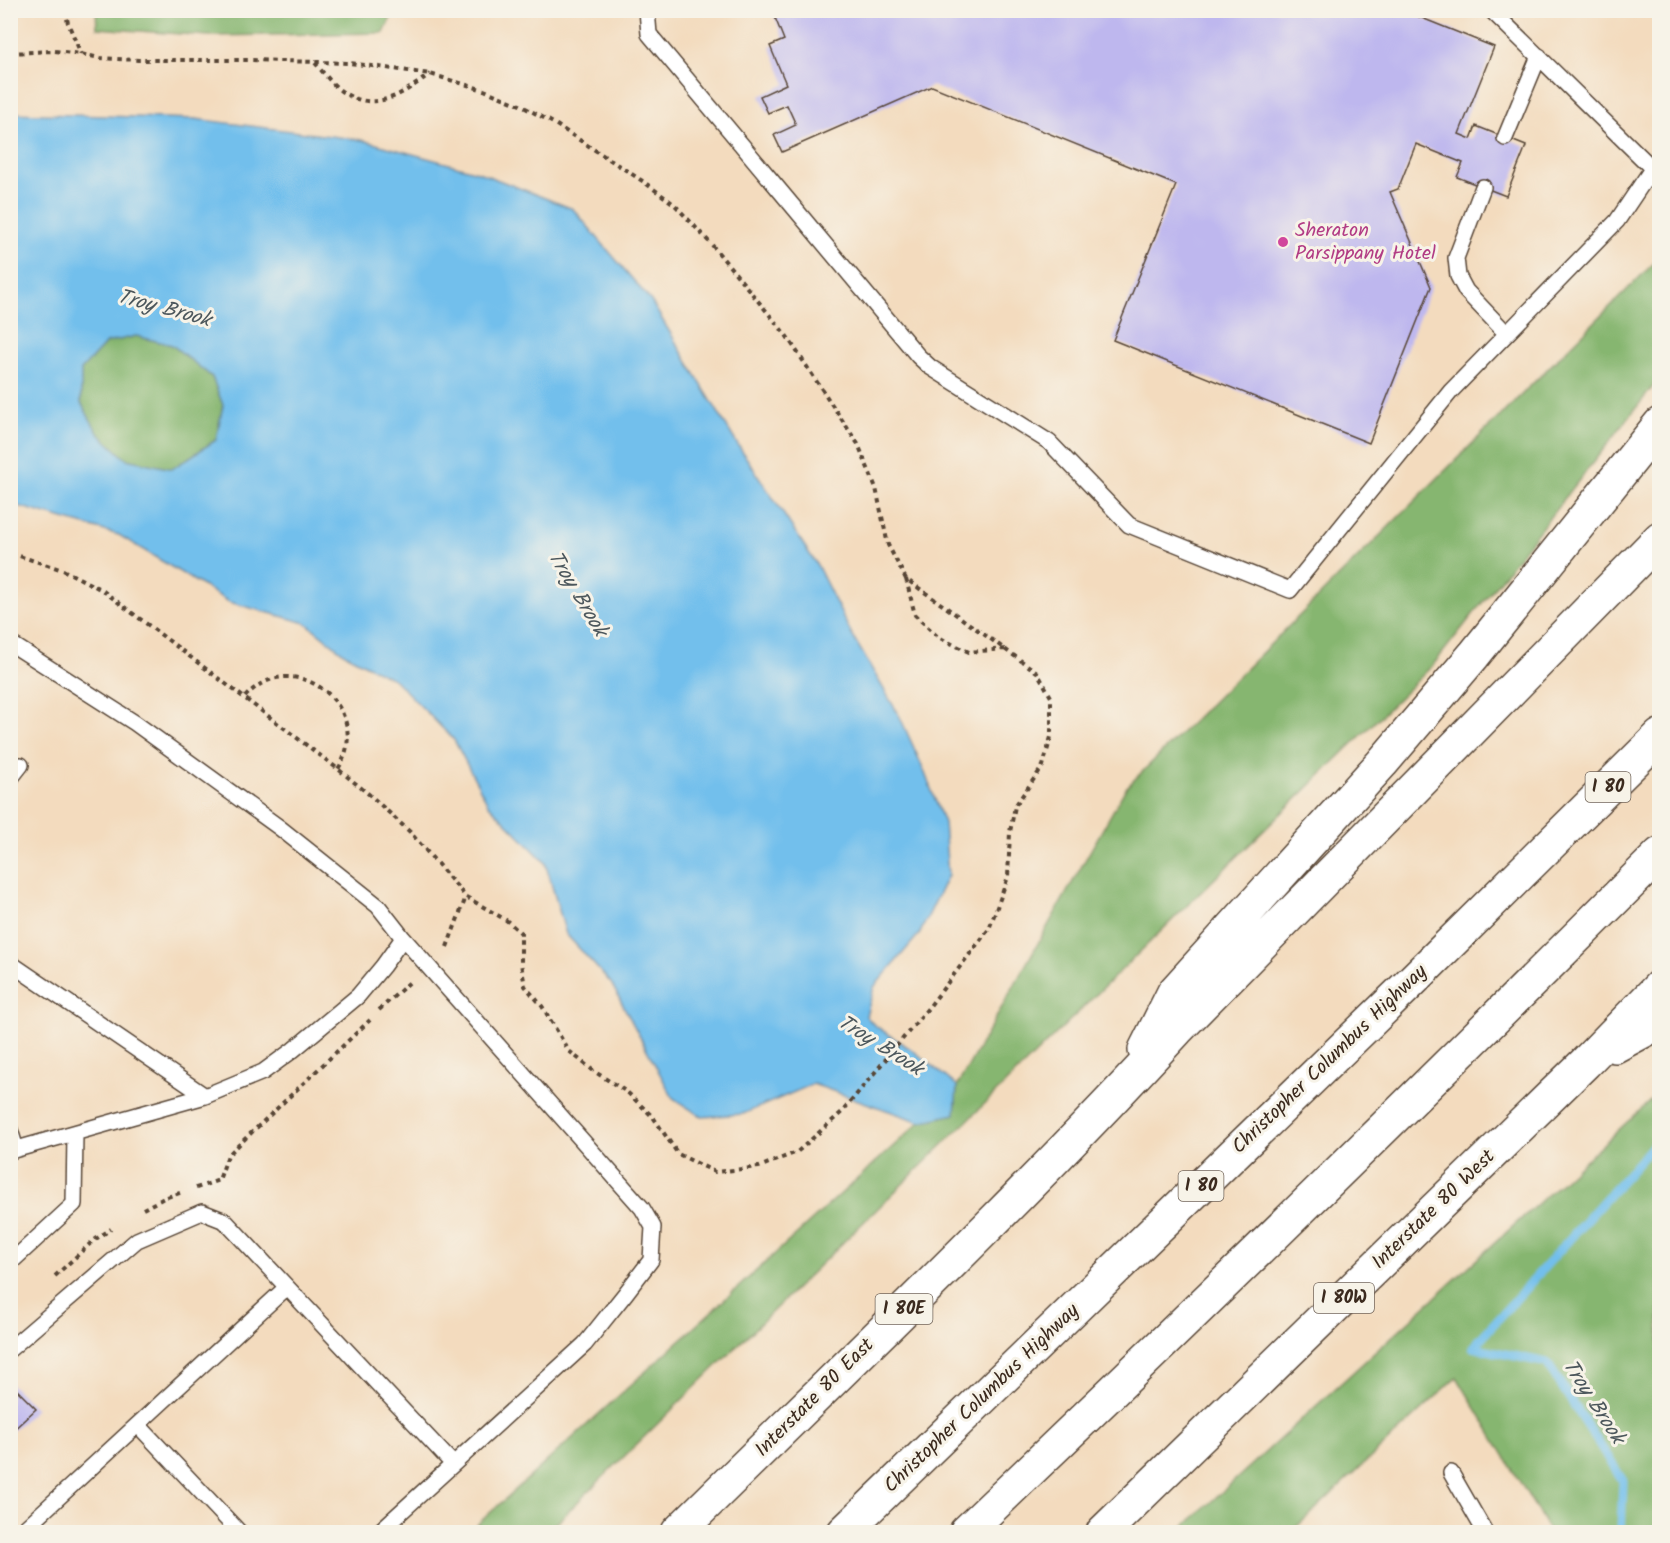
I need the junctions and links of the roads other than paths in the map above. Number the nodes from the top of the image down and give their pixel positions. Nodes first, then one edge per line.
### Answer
1 (647, 10) edge
2 (1491, 10) edge
3 (1539, 56) junction
4 (1505, 138) dead end
5 (1656, 163) edge
6 (1483, 188) dead end
7 (1506, 333) junction
8 (1659, 424) edge
9 (1659, 538) edge
10 (10, 643) edge
11 (1659, 736) edge
12 (21, 765) dead end
13 (10, 780) edge
14 (1659, 855) edge
15 (403, 938) junction
16 (10, 963) edge
17 (1659, 986) edge
18 (1659, 1022) edge
19 (1585, 1063) junction
20 (1128, 1083) junction
21 (205, 1096) junction
22 (10, 1130) edge
23 (75, 1133) junction
24 (14, 1150) edge
25 (10, 1263) edge
26 (287, 1287) junction
27 (10, 1349) edge
28 (138, 1425) junction
29 (453, 1464) junction
30 (1450, 1473) dead end
31 (21, 1533) edge
32 (239, 1533) edge
33 (379, 1533) edge
34 (678, 1533) edge
35 (844, 1533) edge
36 (966, 1533) edge
37 (1103, 1533) edge
38 (1485, 1533) edge

1 - 7 lane
2 - 3 lane
3 - 4 lane
3 - 5 lane
5 - 7 lane
6 - 7 lane
8 - 20 highway
9 - 20 highway, Interstate 80 East
10 - 15 lane
11 - 35 highway, Christopher Columbus Highway / I 80
12 - 13 lane
14 - 36 highway
15 - 21 lane
15 - 29 lane
16 - 21 lane
17 - 19 highway
18 - 19 highway
19 - 37 highway, Interstate 80 West / I 80W
20 - 34 highway, Interstate 80 East / I 80E
21 - 23 lane
22 - 24 lane
23 - 24 lane
23 - 25 lane
26 - 27 lane
26 - 28 lane
26 - 29 lane
28 - 31 lane
28 - 32 lane
29 - 33 lane
30 - 38 lane

